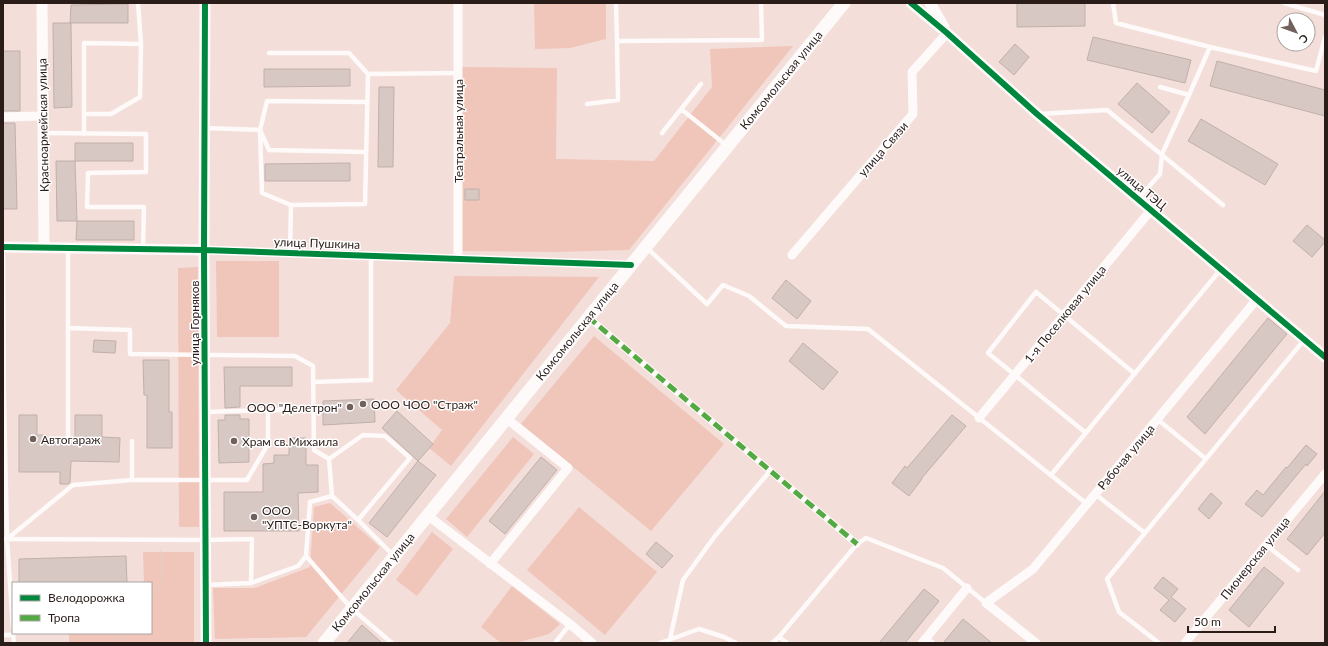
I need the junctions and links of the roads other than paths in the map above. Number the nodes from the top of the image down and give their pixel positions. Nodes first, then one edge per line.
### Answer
1 (42, 3) edge
2 (138, 3) edge
3 (205, 3) edge
4 (458, 3) edge
5 (616, 3) edge
6 (762, 3) edge
7 (834, 3) edge
8 (844, 3) edge
9 (911, 3) edge
10 (930, 3) edge
11 (1112, 3) edge
12 (1284, 3) edge
13 (1325, 15) edge
14 (830, 19) junction
15 (947, 33) junction
16 (1325, 37) edge
17 (617, 41) junction
18 (141, 44) junction
19 (1210, 48) junction
20 (269, 53) dead end
21 (458, 73) junction
22 (368, 74) junction
23 (701, 84) dead end
24 (1160, 87) dead end
25 (1189, 95) junction
26 (368, 102) junction
27 (587, 104) dead end
28 (681, 109) junction
29 (84, 114) junction
30 (1037, 114) junction
31 (42, 116) junction
32 (3, 117) edge
33 (204, 128) junction
34 (260, 130) junction
35 (42, 133) junction
36 (662, 133) dead end
37 (84, 134) junction
38 (727, 146) junction
39 (366, 152) junction
40 (1162, 154) junction
41 (1138, 199) junction
42 (290, 205) junction
43 (1223, 205) dead end
44 (1151, 210) junction
45 (3, 247) edge
46 (645, 247) junction
47 (44, 248) junction
48 (68, 248) junction
49 (143, 249) junction
50 (204, 250) junction
51 (290, 253) junction
52 (792, 255) dead end
53 (371, 256) junction
54 (458, 259) junction
55 (631, 265) junction
56 (1221, 269) junction
57 (1257, 300) junction
58 (1064, 315) junction
59 (588, 317) junction
60 (68, 328) junction
61 (1304, 340) junction
62 (205, 355) junction
63 (1325, 357) edge
64 (1135, 374) junction
65 (1015, 375) junction
66 (313, 382) junction
67 (4, 397) edge
68 (268, 410) junction
69 (313, 410) junction
70 (205, 412) junction
71 (506, 418) junction
72 (980, 418) junction
73 (1157, 419) junction
74 (1086, 433) junction
75 (68, 437) dead end
76 (132, 442) dead end
77 (1206, 458) junction
78 (329, 459) junction
79 (770, 471) junction
80 (1325, 474) edge
81 (1051, 475) junction
82 (132, 480) junction
83 (206, 480) junction
84 (1096, 494) junction
85 (332, 496) junction
86 (1087, 504) junction
87 (427, 516) junction
88 (358, 520) junction
89 (1145, 533) junction
90 (5, 539) edge
91 (206, 540) junction
92 (858, 544) junction
93 (1266, 545) junction
94 (306, 556) junction
95 (394, 556) junction
96 (490, 564) junction
97 (1298, 570) dead end
98 (251, 583) junction
99 (206, 585) junction
100 (967, 588) junction
101 (986, 603) junction
102 (352, 608) junction
103 (12, 617) edge
104 (570, 624) junction
105 (13, 634) edge
106 (3, 635) edge
107 (780, 637) junction
108 (670, 639) junction
109 (927, 641) edge
110 (14, 643) edge
111 (206, 643) edge
112 (324, 643) edge
113 (392, 643) edge
114 (555, 643) edge
115 (592, 643) edge
116 (660, 643) edge
117 (736, 643) edge
118 (772, 643) edge
119 (787, 643) edge
120 (1036, 643) edge
121 (1159, 643) edge
122 (1186, 643) edge

1 - 31 street, Красноармейская улица
2 - 18 lane
3 - 33 street, улица Горняков
4 - 21 street, Театральная улица
5 - 17 lane
6 - 17 lane
7 - 14 street
8 - 14 main road, Комсомольская улица
9 - 15 street, улица ТЭЦ
10 - 15 street
11 - 19 lane
12 - 13 lane
14 - 38 main road, Комсомольская улица
15 - 30 street, улица ТЭЦ
15 - 52 street, улица Связи
16 - 19 lane
17 - 27 lane
18 - 29 lane
18 - 29 lane
19 - 25 lane
20 - 22 lane
21 - 22 lane
21 - 54 street, Театральная улица
22 - 26 lane
23 - 28 lane
24 - 25 lane
25 - 40 lane
26 - 34 lane
26 - 39 lane
28 - 36 lane
28 - 38 lane
29 - 37 lane
30 - 40 lane
30 - 41 street, улица ТЭЦ
31 - 32 street
31 - 35 street, Красноармейская улица
33 - 34 lane
33 - 50 street, улица Горняков
34 - 39 lane
34 - 42 lane
35 - 37 lane
35 - 47 street, Красноармейская улица
37 - 49 lane
38 - 46 main road, Комсомольская улица
39 - 42 lane
40 - 41 lane
40 - 43 lane
41 - 44 street, улица ТЭЦ
42 - 51 lane
44 - 56 street, улица ТЭЦ
44 - 58 street, 1-я Поселковая улица
45 - 47 street, улица Пушкина
45 - 67 lane
46 - 55 main road, Комсомольская улица
46 - 72 lane
47 - 48 street, улица Пушкина
48 - 49 street, улица Пушкина
48 - 60 lane
49 - 50 street, улица Пушкина
50 - 51 street, улица Пушкина
50 - 62 street, улица Горняков
51 - 53 street, улица Пушкина
53 - 54 street, улица Пушкина
53 - 66 lane
54 - 55 street, улица Пушкина
55 - 59 main road, Комсомольская улица
56 - 57 street, улица ТЭЦ
56 - 64 lane
57 - 61 street, улица ТЭЦ
57 - 73 street, Рабочая улица
58 - 64 lane
58 - 65 street, 1-я Поселковая улица
58 - 65 lane
59 - 71 main road, Комсомольская улица
59 - 79 street
60 - 62 lane
60 - 75 lane
61 - 63 street, улица ТЭЦ
61 - 77 lane
62 - 66 lane
62 - 70 street, улица Горняков
64 - 74 lane
65 - 72 street, 1-я Поселковая улица
65 - 74 lane
66 - 69 lane
67 - 90 lane
68 - 69 lane
68 - 70 lane
68 - 83 lane
69 - 78 lane
70 - 83 street, улица Горняков
71 - 87 main road, Комсомольская улица
71 - 96 street
72 - 81 lane
73 - 77 lane
73 - 84 street, Рабочая улица
74 - 81 lane
76 - 82 lane
77 - 89 lane
78 - 85 lane
78 - 88 lane
79 - 92 street
79 - 108 lane
80 - 93 street, Пионерская улица
81 - 86 lane
82 - 83 lane
82 - 90 lane
83 - 91 street, улица Горняков
84 - 86 street, Рабочая улица
84 - 89 lane
85 - 88 lane
85 - 94 lane
86 - 101 street, Рабочая улица
87 - 95 main road, Комсомольская улица
87 - 96 street
88 - 95 lane
89 - 121 lane
90 - 91 lane
90 - 103 lane
91 - 98 lane
91 - 99 street, улица Горняков
92 - 100 lane
92 - 107 lane
93 - 97 lane
93 - 122 street, Пионерская улица
94 - 98 lane
94 - 102 lane
95 - 102 main road, Комсомольская улица
96 - 104 street
98 - 99 lane
99 - 111 street, улица Горняков
100 - 101 lane
100 - 109 street
101 - 120 street
102 - 112 main road, Комсомольская улица
102 - 113 lane
104 - 114 lane
104 - 115 street
105 - 106 lane
105 - 110 lane
107 - 118 lane
107 - 119 lane
108 - 116 lane
108 - 117 lane

